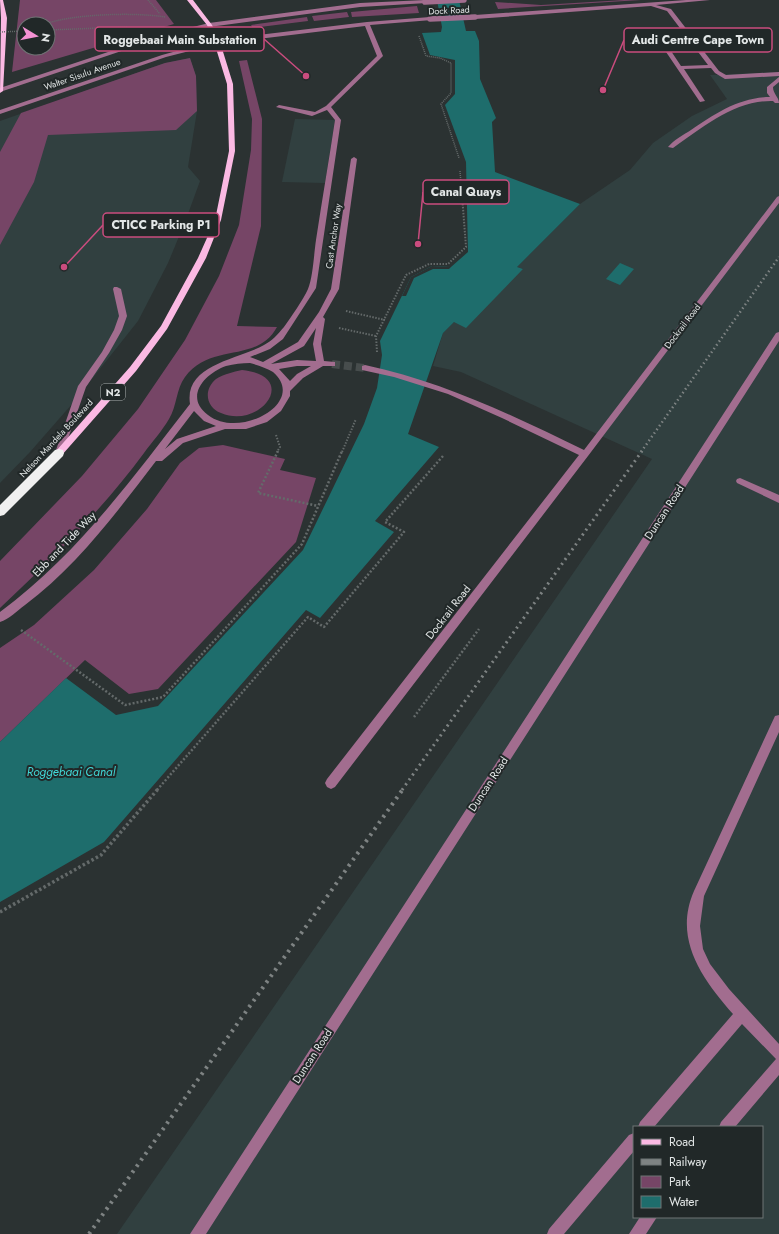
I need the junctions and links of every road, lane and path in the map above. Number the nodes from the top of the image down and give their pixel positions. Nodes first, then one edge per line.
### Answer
1 (0, 0) edge
2 (148, 0) edge
3 (190, 0) edge
4 (464, 0) edge
5 (707, 0) edge
6 (358, 3) edge
7 (644, 3) junction
8 (160, 15) junction
9 (166, 18) dead end
10 (56, 20) edge
11 (209, 24) junction
12 (367, 24) junction
13 (131, 27) dead end
14 (56, 30) edge
15 (16, 31) edge
16 (0, 32) edge
17 (418, 32) dead end
18 (2, 41) edge
19 (217, 42) junction
20 (667, 50) dead end
21 (712, 66) junction
22 (679, 68) junction
23 (779, 74) edge
24 (779, 79) edge
25 (0, 91) edge
26 (774, 98) junction
27 (702, 101) dead end
28 (779, 103) edge
29 (278, 107) dead end
30 (328, 107) junction
31 (0, 112) edge
32 (671, 147) dead end
33 (459, 158) dead end
34 (354, 159) dead end
35 (460, 171) dead end
36 (779, 198) edge
37 (117, 289) dead end
38 (344, 311) dead end
39 (322, 313) junction
40 (385, 320) junction
41 (335, 327) dead end
42 (779, 335) edge
43 (376, 336) junction
44 (377, 356) dead end
45 (235, 361) junction
46 (321, 364) junction
47 (332, 364) tunnel mouth
48 (268, 365) junction
49 (370, 368) tunnel mouth
50 (288, 389) junction
51 (194, 405) junction
52 (269, 418) junction
53 (356, 419) dead end
54 (225, 426) junction
55 (59, 453) junction
56 (585, 454) junction
57 (443, 456) dead end
58 (137, 479) junction
59 (740, 481) dead end
60 (779, 499) edge
61 (318, 506) junction
62 (0, 512) edge
63 (1, 617) edge
64 (779, 720) edge
65 (331, 783) dead end
66 (0, 912) edge
67 (743, 1013) junction
68 (779, 1054) edge
69 (779, 1065) edge
70 (647, 1126) edge
71 (727, 1126) edge
72 (633, 1141) edge
73 (649, 1218) edge
74 (197, 1234) edge
75 (554, 1234) edge
76 (636, 1234) edge

1 - 18 main road
2 - 8 path
3 - 11 main road, Nelson Mandela Boulevard
4 - 6 street, Dock Road, bridge
5 - 7 street, Dock Road
6 - 11 street, Dock Road
7 - 12 street, Dock Road, bridge
7 - 21 street
8 - 9 path
8 - 10 path
11 - 19 main road, Nelson Mandela Boulevard / N2
11 - 25 street, Walter Sisulu Avenue
12 - 19 street, Dock Road
12 - 30 street
13 - 14 path
15 - 16 path, bridge
17 - 33 path
18 - 25 main road
19 - 31 street, Walter Sisulu Avenue
19 - 55 main road, Nelson Mandela Boulevard / N2
20 - 22 street
21 - 22 street
21 - 23 street
22 - 27 street
24 - 26 street
26 - 28 street
26 - 32 street
29 - 30 street
30 - 45 street
34 - 39 street, Cast Anchor Way
35 - 40 path
36 - 56 street, Dockrail Road
37 - 55 street
38 - 40 path
39 - 46 street, Cast Anchor Way
39 - 48 street, Cast Anchor Way
40 - 43 path
41 - 43 path
42 - 74 street, Duncan Road
43 - 44 path
45 - 48 street
45 - 51 street
46 - 47 street
46 - 48 street
46 - 50 street
48 - 50 street
49 - 56 street
50 - 52 street
51 - 54 street
51 - 58 street, Ebb and Tide Way
52 - 54 street
52 - 61 path
53 - 61 path
54 - 58 street, Ebb and Tide Way
55 - 62 highway, Nelson Mandela Boulevard / N2
56 - 65 street, Dockrail Road
57 - 66 path
58 - 63 street, Ebb and Tide Way
59 - 60 street
61 - 63 path
64 - 67 street
67 - 68 street
67 - 70 street
69 - 71 street
72 - 75 street
73 - 76 street

